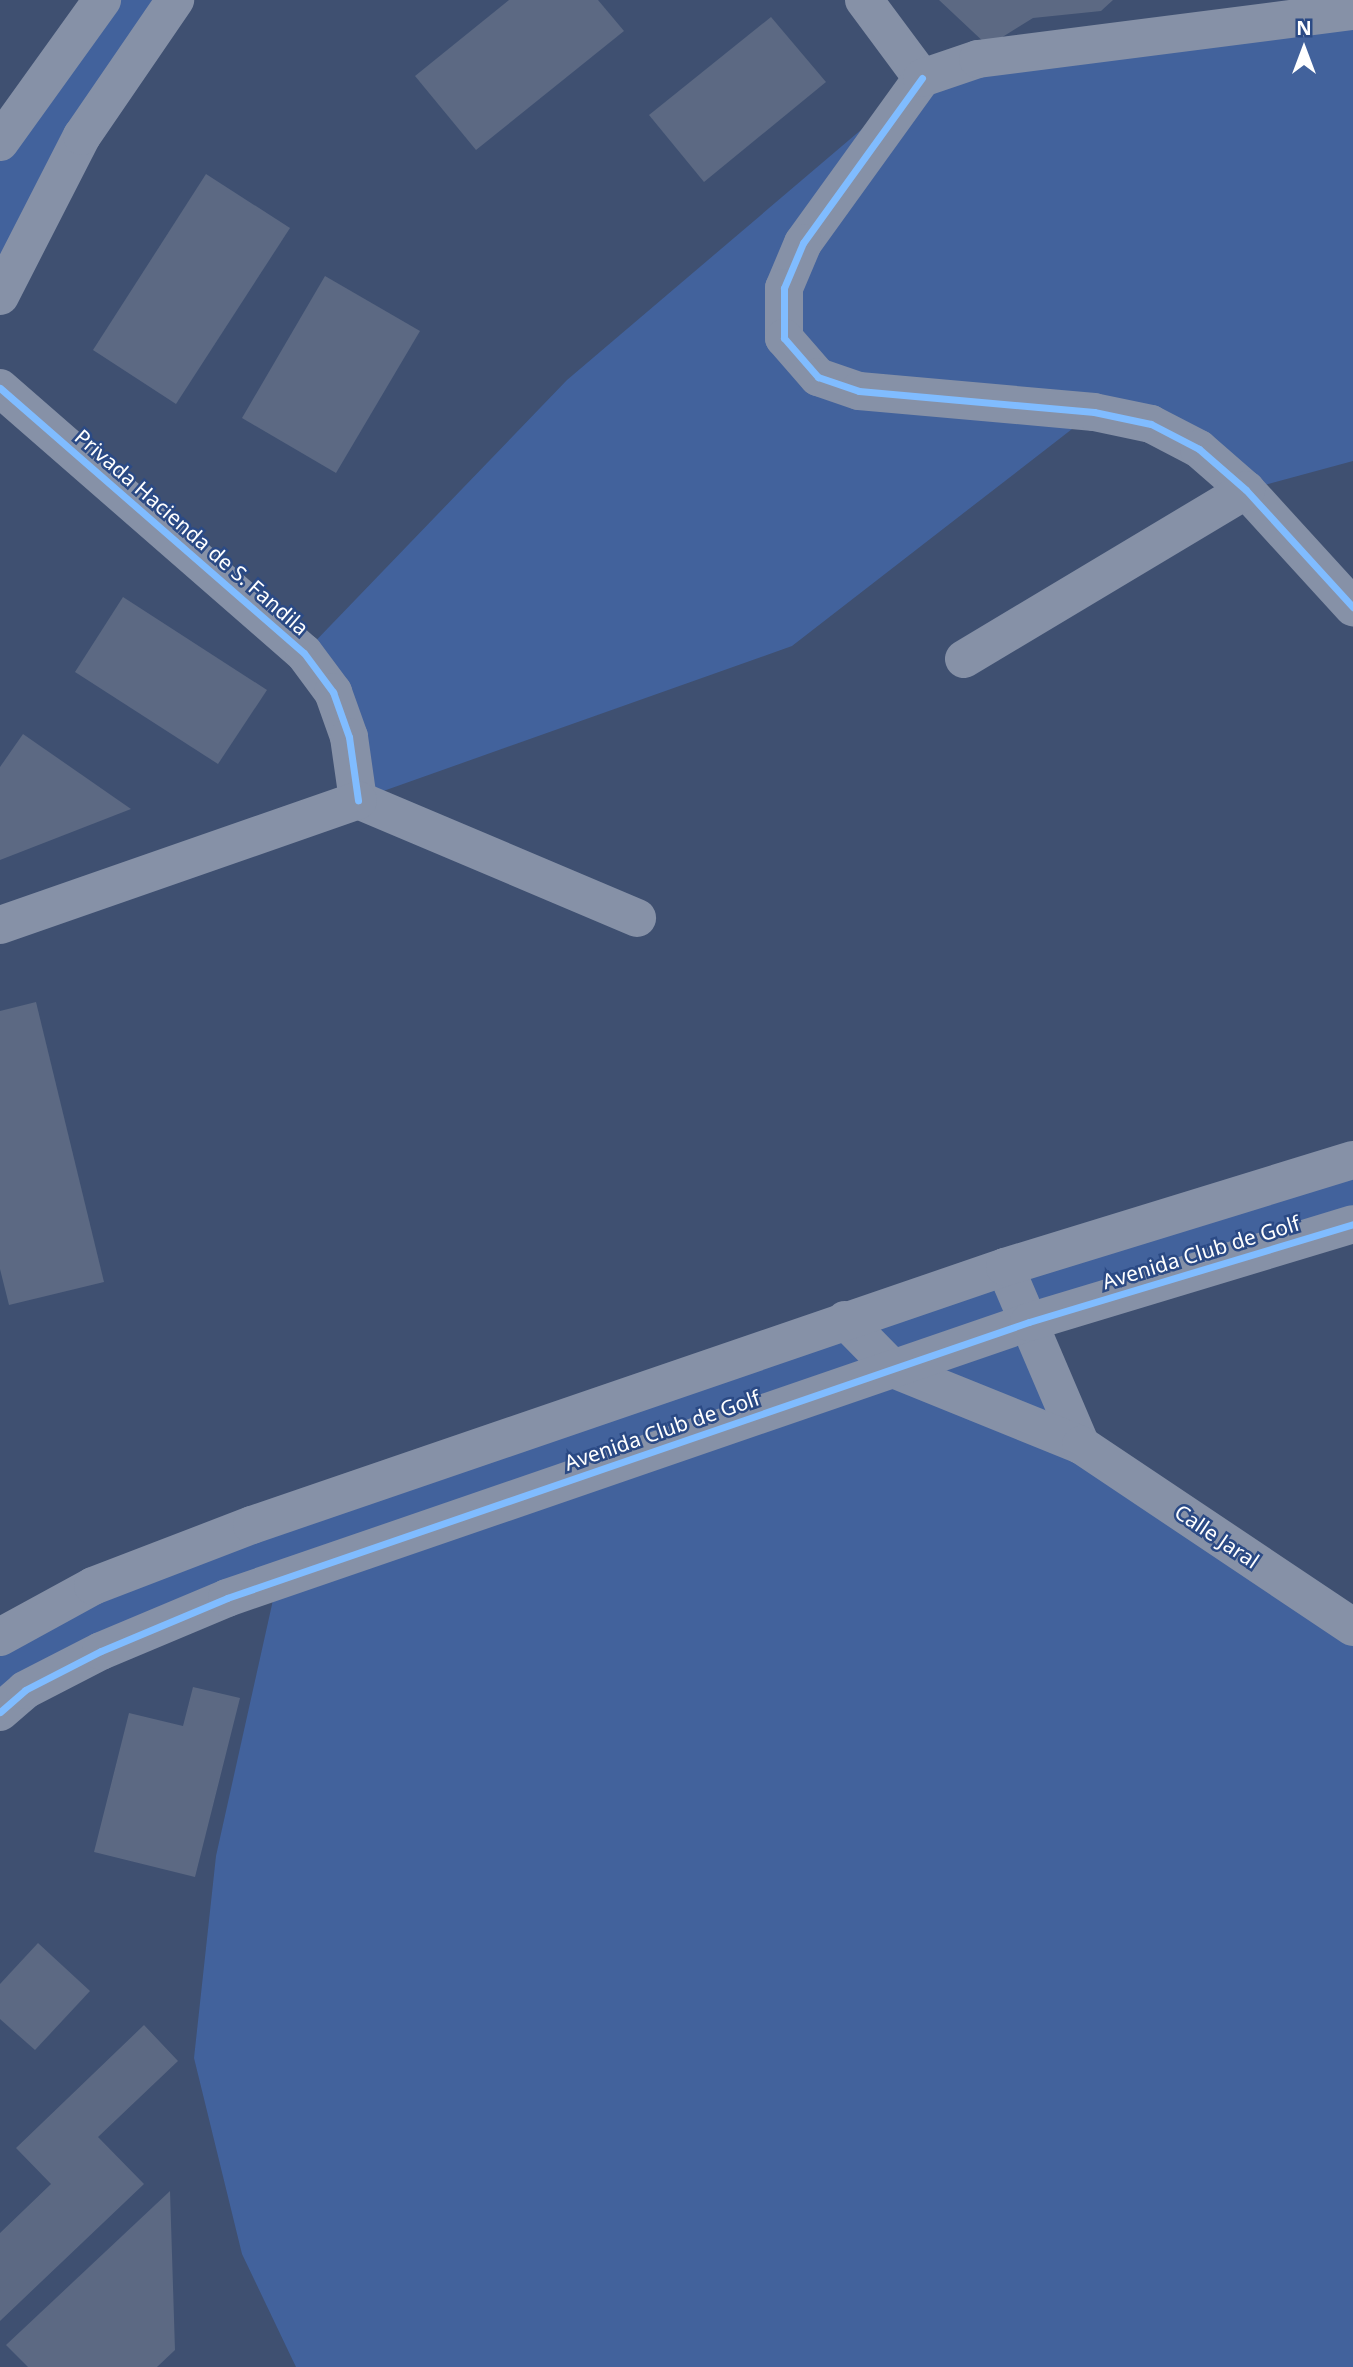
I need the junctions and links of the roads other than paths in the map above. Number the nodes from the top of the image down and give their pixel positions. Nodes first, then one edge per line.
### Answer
1 (102, 0) edge
2 (175, 0) edge
3 (864, 0) edge
4 (1353, 11) edge
5 (922, 78) junction
6 (0, 142) edge
7 (0, 296) edge
8 (0, 388) edge
9 (1246, 490) junction
10 (1353, 607) edge
11 (964, 659) dead end
12 (358, 800) junction
13 (637, 918) dead end
14 (0, 925) edge
15 (1353, 1160) edge
16 (1353, 1224) edge
17 (1005, 1267) junction
18 (845, 1320) junction
19 (1029, 1322) junction
20 (893, 1369) junction
21 (1081, 1446) junction
22 (1353, 1627) edge
23 (0, 1637) edge
24 (0, 1712) edge

1 - 6 street
2 - 7 street
3 - 5 street
4 - 5 street
5 - 9 street
8 - 12 street, Privada Hacienda de S. Fandila
9 - 10 street
9 - 11 street
12 - 13 street
12 - 14 street
15 - 17 street, Avenida Club de Golf
16 - 19 street, Avenida Club de Golf
17 - 18 street, Avenida Club de Golf
17 - 19 street
18 - 20 street, Calle Jaral
18 - 23 street, Avenida Club de Golf
19 - 20 street, Avenida Club de Golf
19 - 21 street
20 - 21 street, Calle Jaral
20 - 24 street, Avenida Club de Golf
21 - 22 street, Calle Jaral

